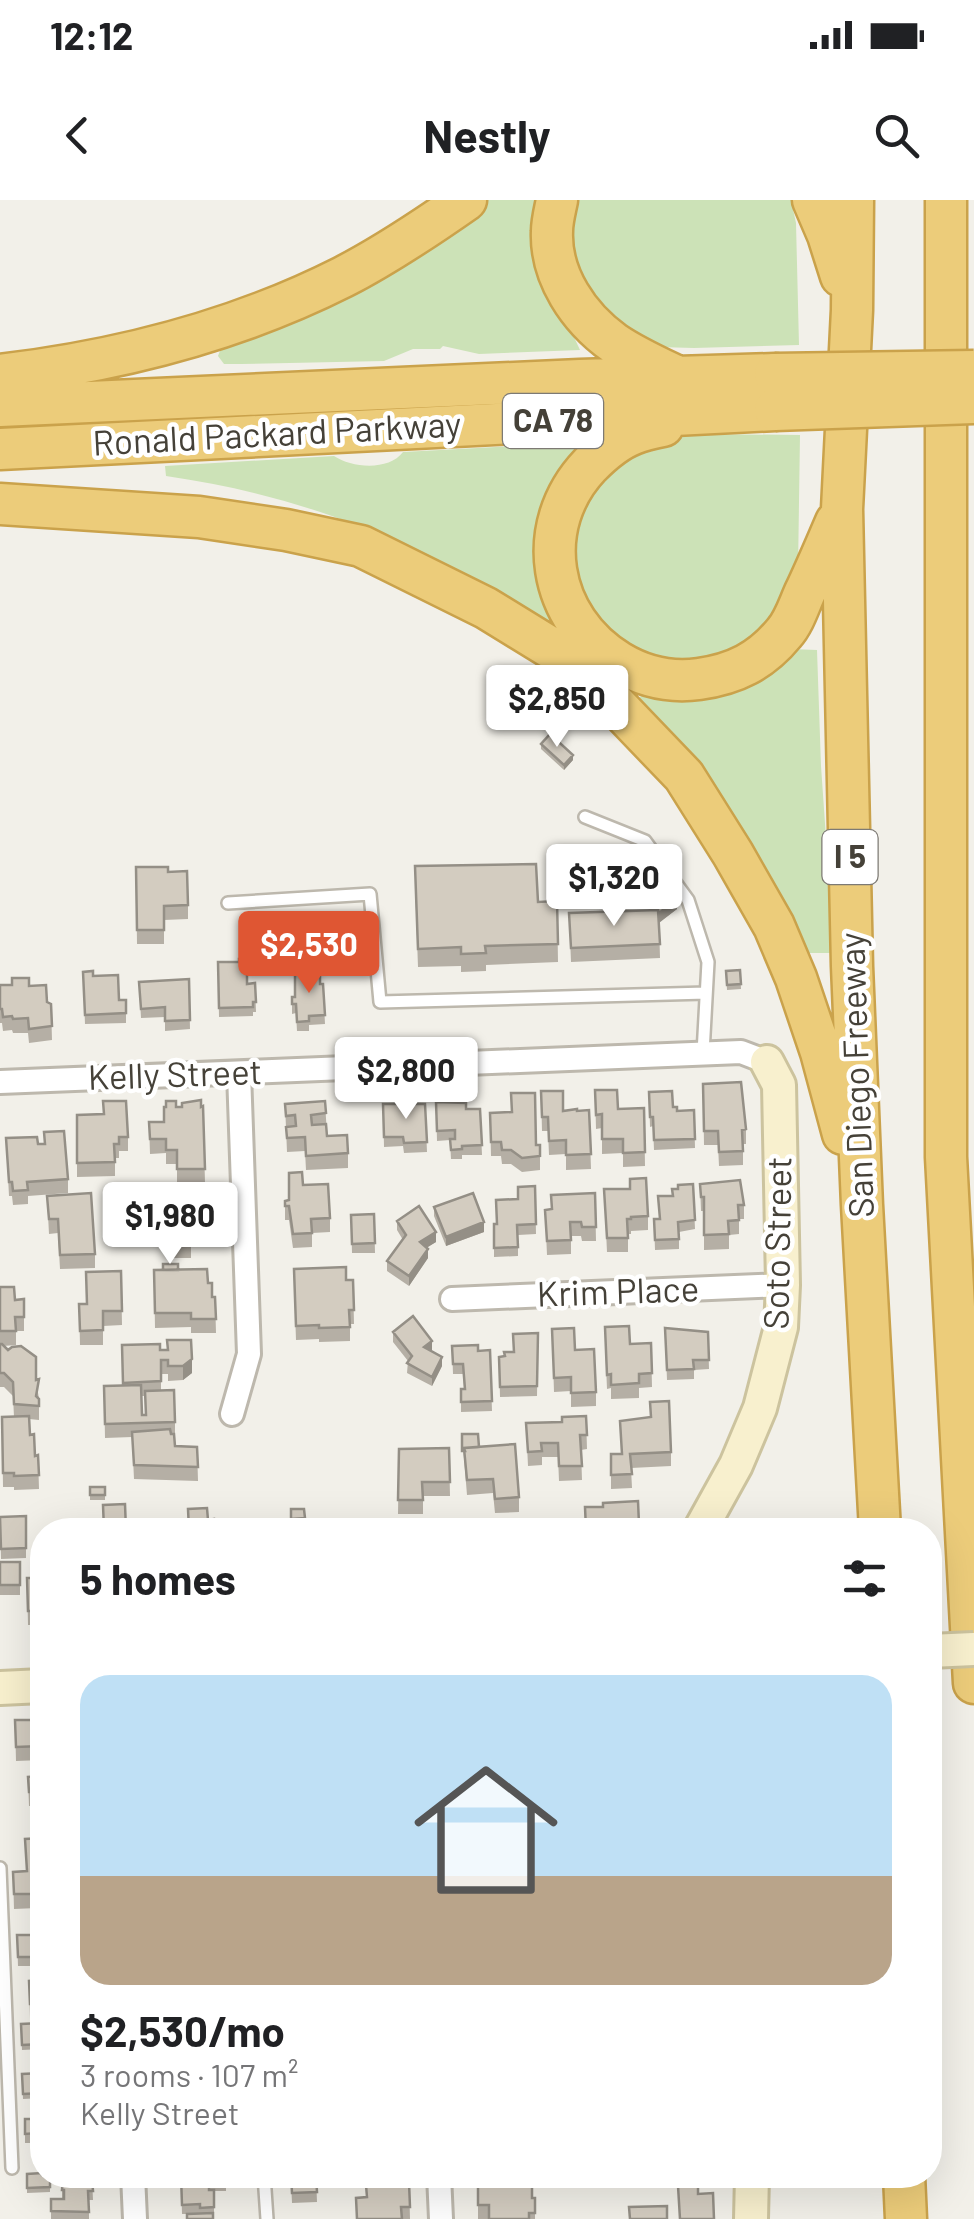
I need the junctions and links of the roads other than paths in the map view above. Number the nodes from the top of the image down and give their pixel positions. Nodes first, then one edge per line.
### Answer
1 (466, 200) edge
2 (557, 200) edge
3 (813, 200) edge
4 (853, 200) edge
5 (946, 200) edge
6 (974, 205) edge
7 (947, 267) junction
8 (852, 310) junction
9 (974, 354) edge
10 (974, 371) edge
11 (902, 372) junction
12 (0, 375) edge
13 (680, 378) junction
14 (775, 392) junction
15 (974, 403) edge
16 (0, 406) edge
17 (705, 414) junction
18 (0, 449) edge
19 (0, 504) edge
20 (842, 509) junction
21 (585, 817) dead end
22 (228, 903) dead end
23 (706, 993) junction
24 (703, 1053) junction
25 (767, 1062) joint
26 (238, 1073) junction
27 (0, 1082) edge
28 (946, 1157) junction
29 (862, 1205) junction
30 (974, 1261) edge
31 (783, 1285) junction
32 (452, 1298) dead end
33 (232, 1414) dead end
34 (707, 1518) edge
35 (879, 1518) edge
36 (974, 1650) edge
37 (942, 1651) edge
38 (974, 1683) edge
39 (30, 1687) edge
40 (0, 1688) edge
41 (0, 1868) edge
42 (12, 2168) dead end
43 (135, 2188) edge
44 (265, 2188) edge
45 (440, 2188) edge
46 (752, 2188) edge
47 (905, 2188) edge
48 (136, 2219) edge
49 (267, 2219) edge
50 (441, 2219) edge
51 (752, 2219) edge
52 (906, 2219) edge

1 - 12 highway
2 - 13 highway
3 - 8 highway
4 - 8 highway, San Diego Freeway / I 5
5 - 7 highway
6 - 7 highway
7 - 28 highway
8 - 20 highway, San Diego Freeway / I 5
9 - 11 highway, bridge
10 - 11 highway, bridge
11 - 14 highway, Ronald Packard Parkway / CA 78, bridge
13 - 14 highway, Ronald Packard Parkway / CA 78
13 - 16 highway, Ronald Packard Parkway / CA 78
14 - 15 highway, Ronald Packard Parkway / CA 78, bridge
14 - 17 highway, Ronald Packard Parkway / CA 78
17 - 18 highway, Ronald Packard Parkway / CA 78
17 - 20 highway
19 - 29 highway
20 - 29 highway, San Diego Freeway / I 5
21 - 23 lane
22 - 23 lane
23 - 24 lane
24 - 25 street, Kelly Street
24 - 26 street, Kelly Street
25 - 31 street, Soto Street
26 - 27 street, Kelly Street
26 - 33 street
28 - 30 highway
28 - 38 highway
29 - 35 highway, San Diego Freeway / I 5
31 - 32 street, Krim Place
31 - 34 street, Soto Street
36 - 37 street, bridge
39 - 40 street
41 - 42 lane
43 - 48 street
44 - 49 lane
45 - 50 street
46 - 51 street
47 - 52 highway

